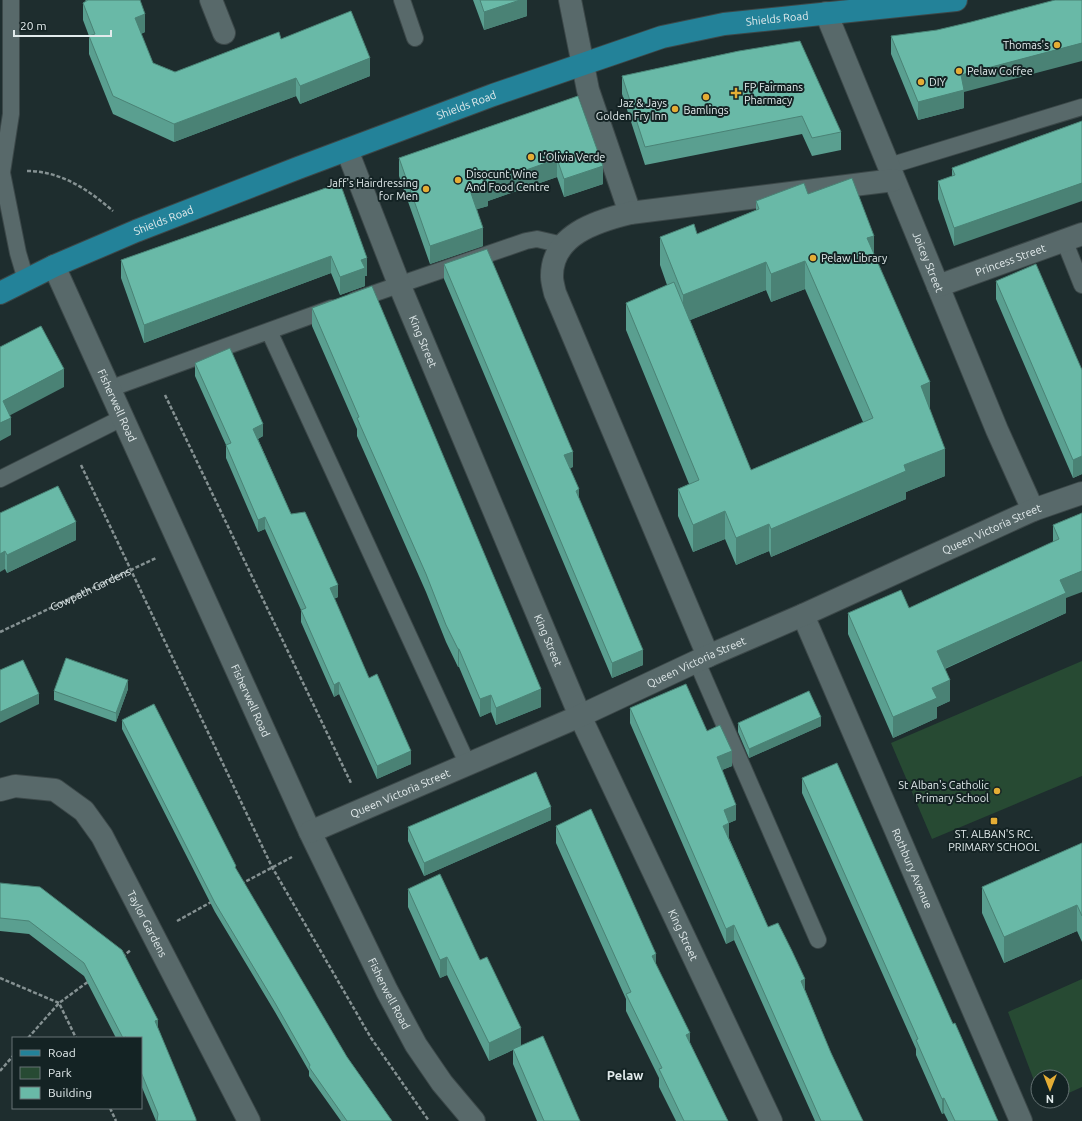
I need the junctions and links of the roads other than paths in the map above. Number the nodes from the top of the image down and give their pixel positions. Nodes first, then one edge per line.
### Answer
1 (12, 0) edge
2 (211, 0) edge
3 (402, 0) edge
4 (570, 0) edge
5 (956, 0) edge
6 (826, 13) junction
7 (224, 33) dead end
8 (415, 38) dead end
9 (583, 64) junction
10 (1082, 108) edge
11 (347, 150) junction
12 (1, 167) edge
13 (892, 173) junction
14 (630, 213) junction
15 (1073, 237) edge
16 (563, 245) junction
17 (54, 266) junction
18 (26, 280) junction
19 (399, 284) junction
20 (1082, 285) edge
21 (938, 286) junction
22 (0, 292) edge
23 (269, 331) junction
24 (109, 389) junction
25 (122, 418) junction
26 (0, 479) edge
27 (1082, 493) edge
28 (1033, 510) junction
29 (802, 616) junction
30 (702, 659) junction
31 (580, 716) junction
32 (468, 765) junction
33 (0, 790) edge
34 (310, 832) junction
35 (818, 940) dead end
36 (249, 1121) edge
37 (474, 1121) edge
38 (771, 1121) edge
39 (1021, 1121) edge

1 - 12 lane
2 - 7 street
3 - 8 lane
4 - 9 street
5 - 6 main road, Shields Road
6 - 9 main road, Shields Road
6 - 13 street, Joicey Street
9 - 11 main road, Shields Road
9 - 14 street
10 - 13 lane
11 - 17 main road, Shields Road
11 - 19 street, King Street
12 - 18 lane
13 - 14 street
13 - 21 street, Joicey Street
14 - 16 street
15 - 20 lane
15 - 21 street, Princess Street
16 - 19 lane
16 - 30 street
17 - 18 main road, Shields Road
17 - 24 street, Fisherwell Road
18 - 22 main road, Shields Road
19 - 23 lane
19 - 31 street, King Street
21 - 28 street, Joicey Street
23 - 24 lane
23 - 32 lane
24 - 25 street, Fisherwell Road
25 - 26 lane
25 - 34 street, Fisherwell Road
27 - 28 street, Queen Victoria Street
28 - 29 street, Queen Victoria Street
29 - 30 street, Queen Victoria Street
29 - 39 street, Rothbury Avenue
30 - 31 street, Queen Victoria Street
30 - 35 lane
31 - 32 street, Queen Victoria Street
31 - 38 street, King Street
32 - 34 street, Queen Victoria Street
33 - 36 street, Taylor Gardens
34 - 37 street, Fisherwell Road

